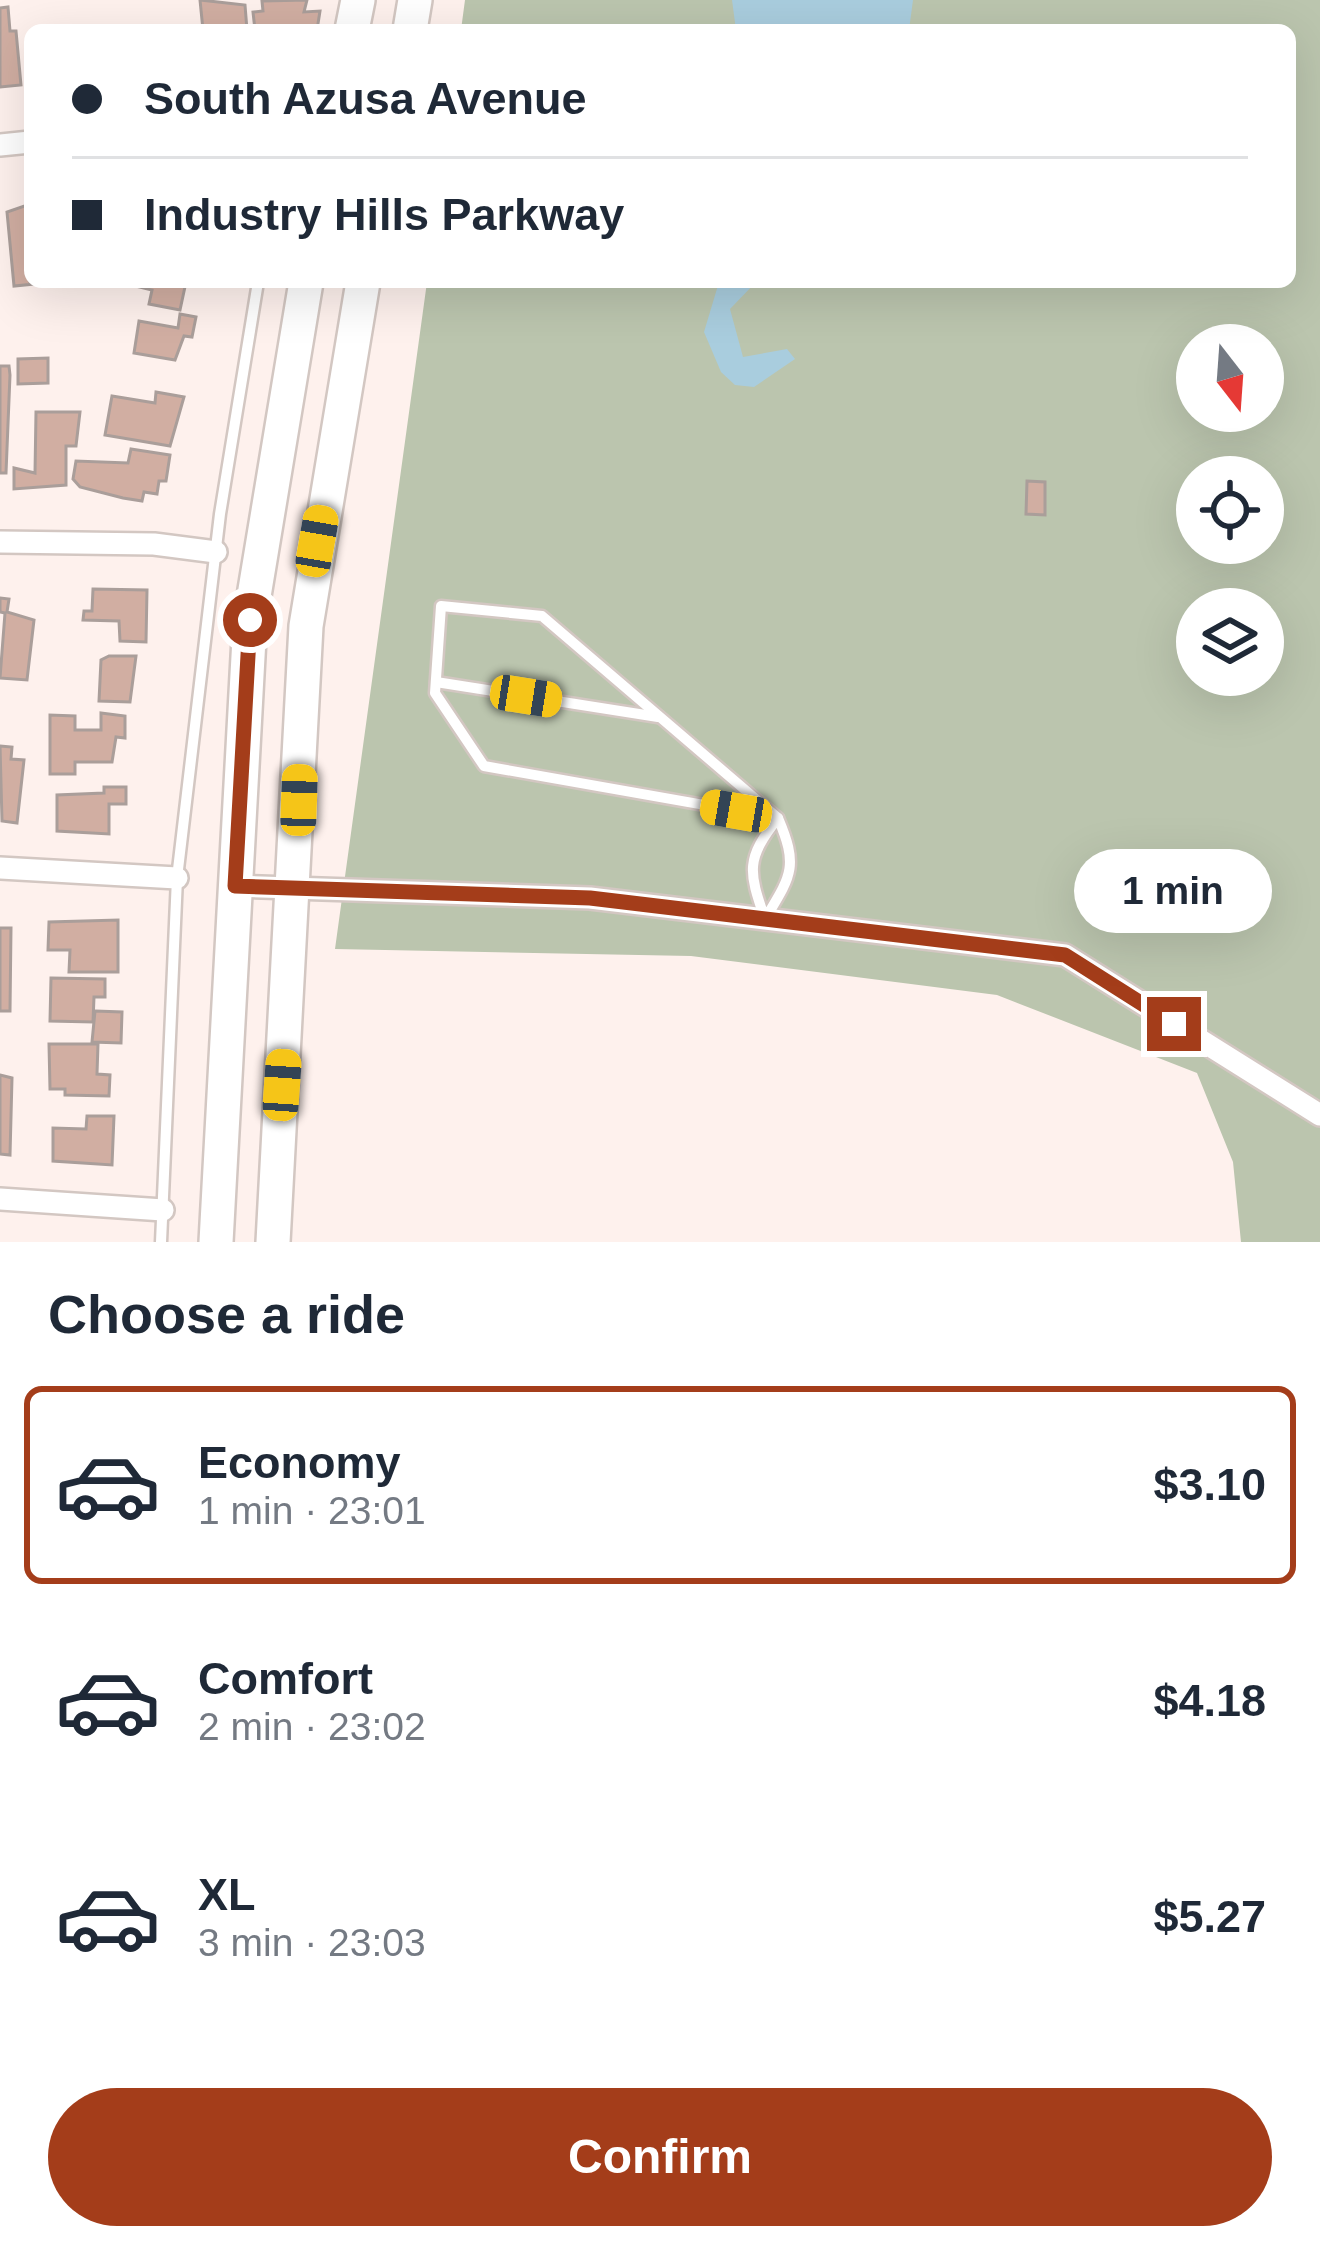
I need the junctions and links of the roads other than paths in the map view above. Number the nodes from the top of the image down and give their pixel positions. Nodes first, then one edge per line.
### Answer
1 (257, 288) edge
2 (305, 288) edge
3 (362, 288) edge
4 (0, 542) edge
5 (216, 552) junction
6 (436, 682) junction
7 (661, 717) junction
8 (778, 818) junction
9 (0, 868) edge
10 (177, 878) junction
11 (235, 886) junction
12 (296, 888) junction
13 (764, 919) junction
14 (1320, 1115) edge
15 (0, 1199) edge
16 (163, 1210) junction
17 (161, 1242) edge
18 (216, 1242) edge
19 (273, 1242) edge

1 - 5 lane
2 - 11 main road
3 - 12 main road
4 - 5 street
5 - 10 lane
6 - 7 lane
6 - 7 lane
6 - 8 lane
7 - 8 lane
8 - 13 lane
8 - 13 lane
9 - 10 street
10 - 16 lane
11 - 12 street
11 - 18 main road
12 - 13 street
12 - 19 main road
13 - 14 street
15 - 16 street
16 - 17 lane

